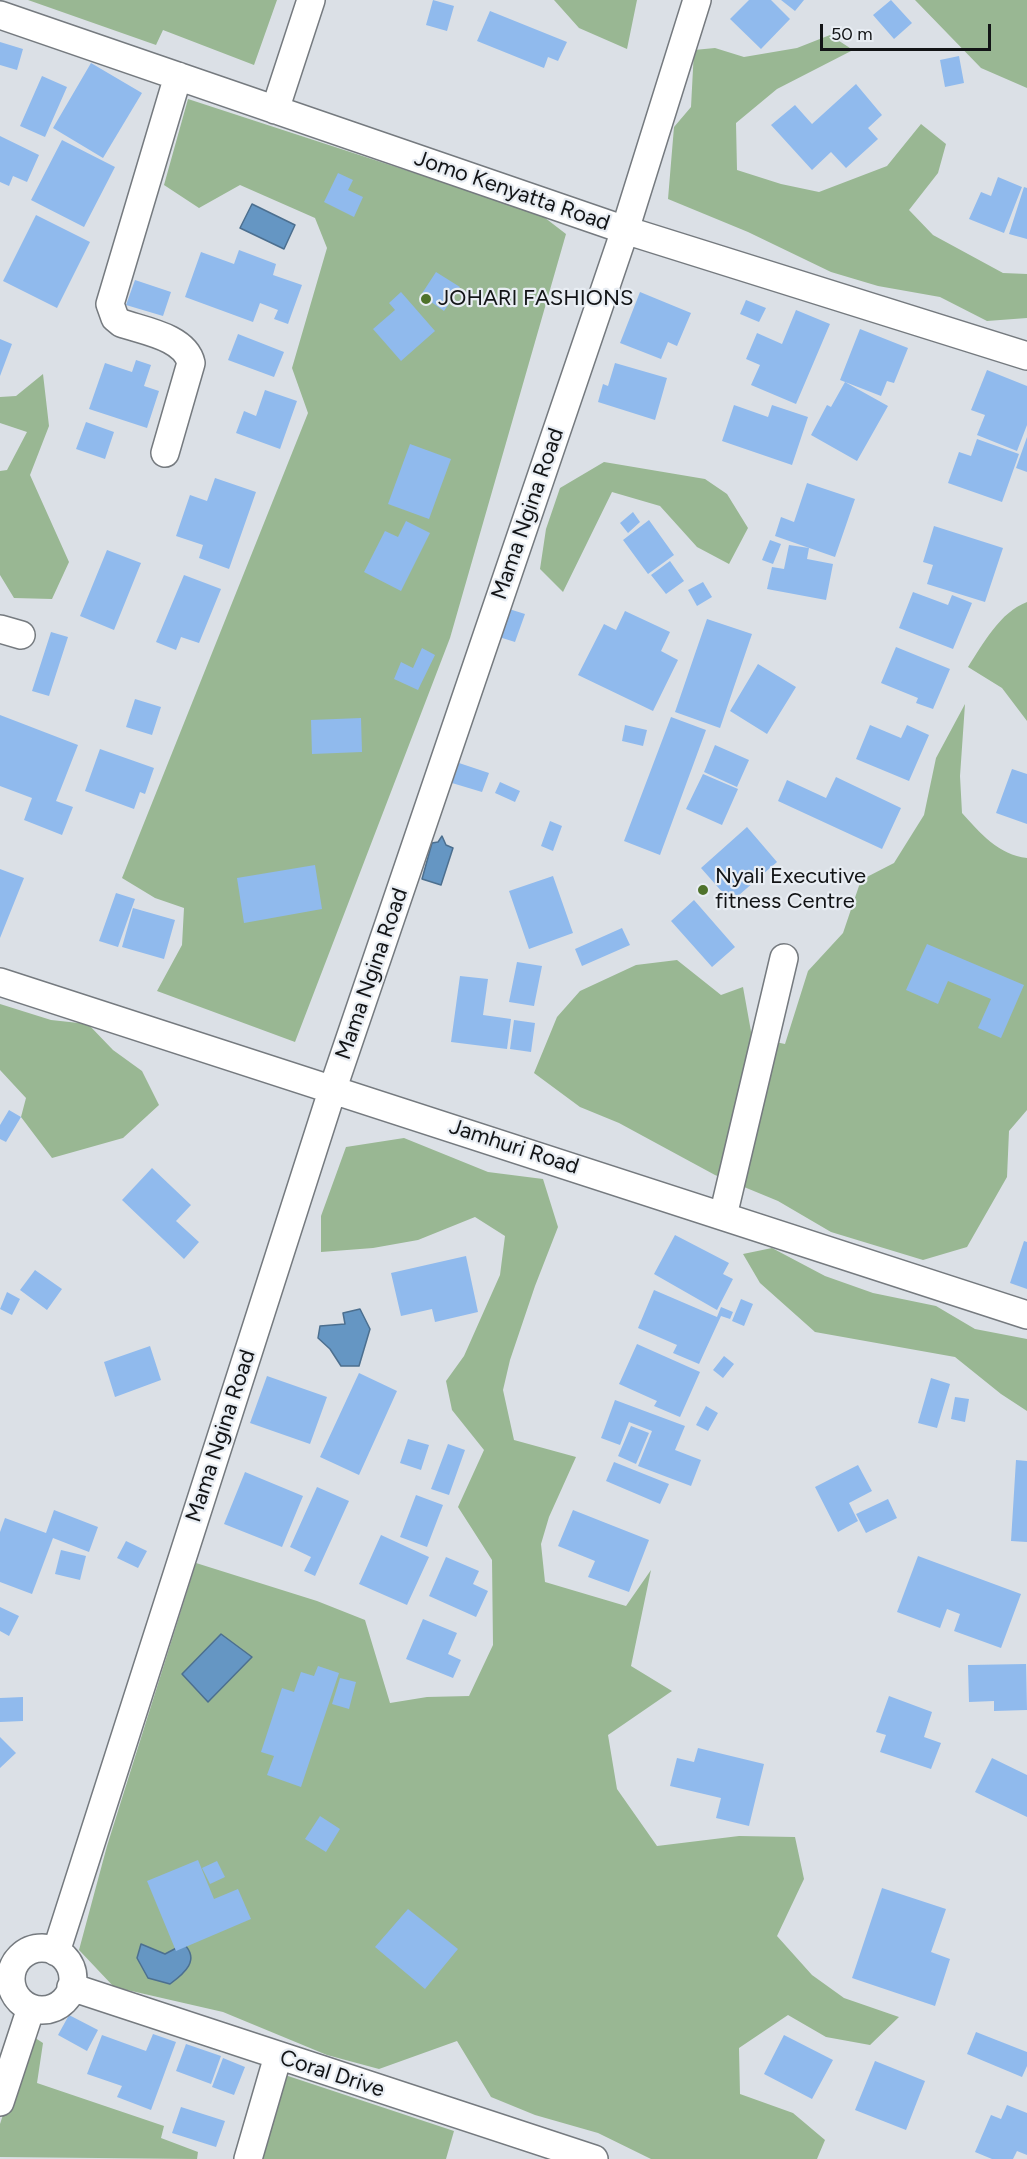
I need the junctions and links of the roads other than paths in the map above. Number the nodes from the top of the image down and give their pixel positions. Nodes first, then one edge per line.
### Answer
1 (311, 0) edge
2 (697, 0) edge
3 (0, 15) edge
4 (178, 76) junction
5 (275, 110) junction
6 (625, 230) junction
7 (1027, 356) edge
8 (165, 453) dead end
9 (784, 958) dead end
10 (0, 982) edge
11 (333, 1088) junction
12 (723, 1216) junction
13 (1027, 1315) edge
14 (56, 1952) junction
15 (6, 1967) edge
16 (71, 1987) junction
17 (31, 2008) junction
18 (278, 2056) junction
19 (0, 2102) edge
20 (248, 2159) edge
21 (594, 2159) edge

1 - 5 street
2 - 6 street, Mama Ngina Road
3 - 4 street, Jomo Kenyatta Road
4 - 5 street, Jomo Kenyatta Road
4 - 8 street
5 - 6 street, Jomo Kenyatta Road
6 - 7 street, Jomo Kenyatta Road
6 - 11 street, Mama Ngina Road
9 - 12 street
10 - 11 street, Jamhuri Road
11 - 12 street, Jamhuri Road
11 - 14 street, Mama Ngina Road
12 - 13 street, Jamhuri Road
14 - 15 street
14 - 16 street
15 - 17 street
16 - 17 street
16 - 18 street, Coral Drive
17 - 19 street
18 - 20 street
18 - 21 street, Coral Drive

